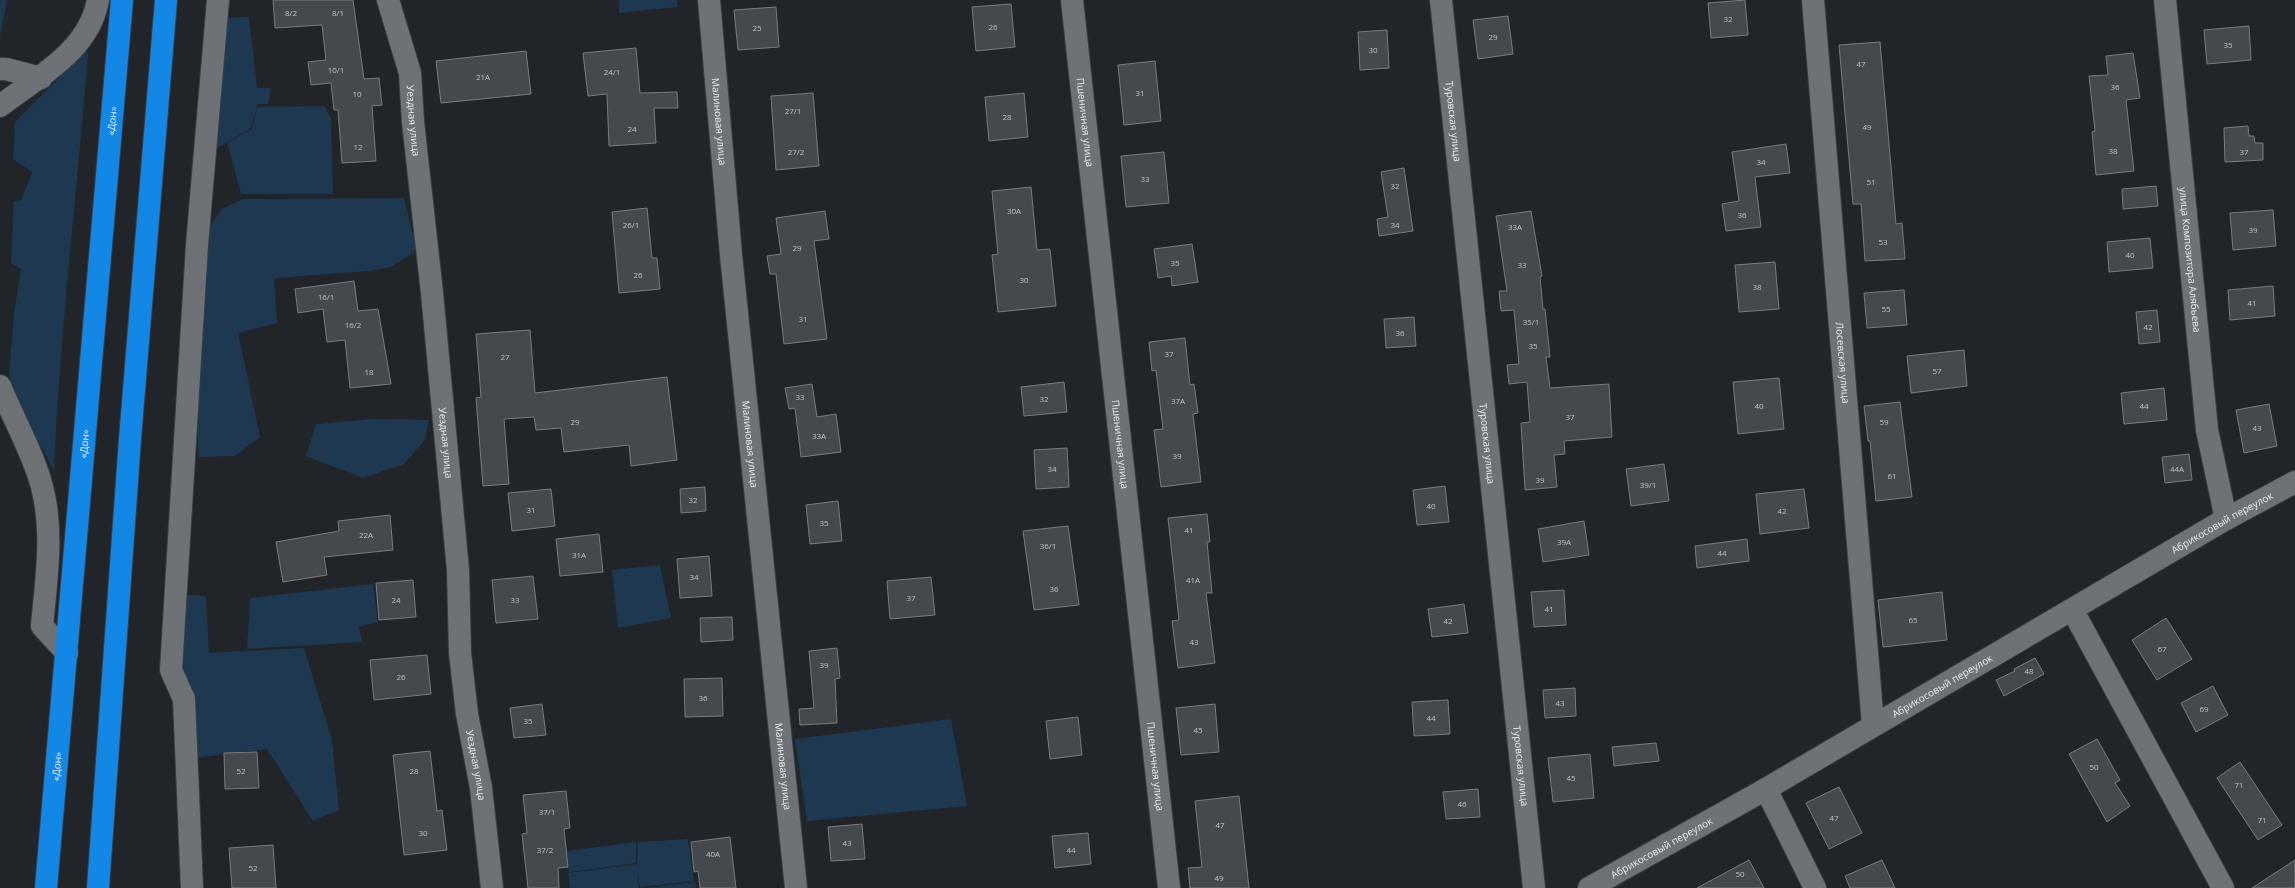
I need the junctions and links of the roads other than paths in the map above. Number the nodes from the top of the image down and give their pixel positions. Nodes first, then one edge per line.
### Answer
1 (98, 0) edge
2 (122, 0) edge
3 (166, 0) edge
4 (218, 0) edge
5 (388, 0) edge
6 (709, 0) edge
7 (1072, 0) edge
8 (1442, 0) edge
9 (1813, 0) edge
10 (2165, 0) edge
11 (0, 69) edge
12 (40, 78) junction
13 (0, 106) edge
14 (0, 386) edge
15 (8, 423) edge
16 (2295, 482) edge
17 (2226, 519) junction
18 (2073, 610) junction
19 (67, 653) junction
20 (1873, 725) junction
21 (1766, 789) junction
22 (46, 888) edge
23 (98, 888) edge
24 (192, 888) edge
25 (492, 888) edge
26 (796, 888) edge
27 (1169, 888) edge
28 (1534, 888) edge
29 (1589, 888) edge
30 (1815, 888) edge
31 (2223, 888) edge

1 - 12 street
2 - 19 highway, «Дон»
3 - 23 highway
4 - 24 street
5 - 25 street, Уездная улица
6 - 26 street, Малиновая улица
7 - 27 street, Пшеничная улица
8 - 28 street, Туровская улица
9 - 20 street, Лосевская улица
10 - 17 street, улица Композитора Алябьева
11 - 12 street
12 - 13 street
14 - 15 street
15 - 19 street
16 - 17 street, Абрикосовый переулок
17 - 18 street, Абрикосовый переулок
18 - 20 street, Абрикосовый переулок
18 - 31 street
19 - 22 highway, «Дон»
20 - 21 street, Абрикосовый переулок
21 - 29 street, Абрикосовый переулок
21 - 30 street

